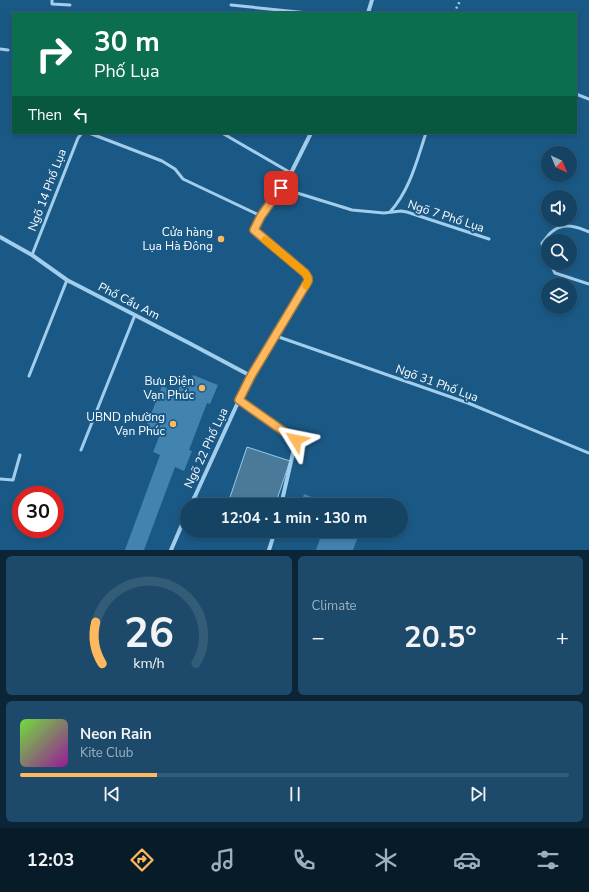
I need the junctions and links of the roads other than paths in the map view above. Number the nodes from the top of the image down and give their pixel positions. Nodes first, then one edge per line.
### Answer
1 (52, 0) edge
2 (372, 0) edge
3 (70, 5) dead end
4 (231, 5) dead end
5 (298, 12) edge
6 (368, 12) edge
7 (0, 49) edge
8 (8, 50) dead end
9 (577, 94) edge
10 (589, 99) edge
11 (81, 134) edge
12 (92, 134) edge
13 (224, 134) edge
14 (310, 134) edge
15 (426, 134) edge
16 (291, 173) junction
17 (281, 188) junction
18 (390, 212) junction
19 (261, 216) junction
20 (589, 232) edge
21 (550, 234) edge
22 (0, 237) edge
23 (489, 239) dead end
24 (32, 255) junction
25 (554, 270) edge
26 (67, 280) junction
27 (589, 284) edge
28 (135, 315) junction
29 (276, 336) junction
30 (29, 376) dead end
31 (251, 376) junction
32 (239, 400) junction
33 (81, 450) dead end
34 (589, 453) edge
35 (20, 455) dead end
36 (0, 479) edge
37 (194, 497) edge
38 (283, 498) edge
39 (180, 529) edge
40 (272, 538) edge
41 (171, 550) edge
42 (269, 550) edge

1 - 3 lane
2 - 6 street
4 - 5 lane
7 - 8 lane
9 - 10 lane
11 - 24 lane, Ngõ 14 Phố Lụa
12 - 19 lane
13 - 16 lane
14 - 16 street
15 - 18 lane
16 - 17 street
17 - 18 lane, Ngõ 7 Phố Lụa
17 - 19 street
18 - 23 lane, Ngõ 7 Phố Lụa
19 - 29 street, Ngõ 22 Phố Lụa
20 - 21 lane
22 - 24 street, Phố Cầu Am
24 - 26 street, Phố Cầu Am
25 - 27 lane
26 - 28 street, Phố Cầu Am
26 - 30 lane
28 - 31 street, Phố Cầu Am
28 - 33 lane
29 - 31 street, Ngõ 22 Phố Lụa
29 - 34 lane, Ngõ 31 Phố Lụa
31 - 32 street, Ngõ 22 Phố Lụa
32 - 37 street, Ngõ 22 Phố Lụa
32 - 38 street
35 - 36 lane
39 - 41 street
40 - 42 street

